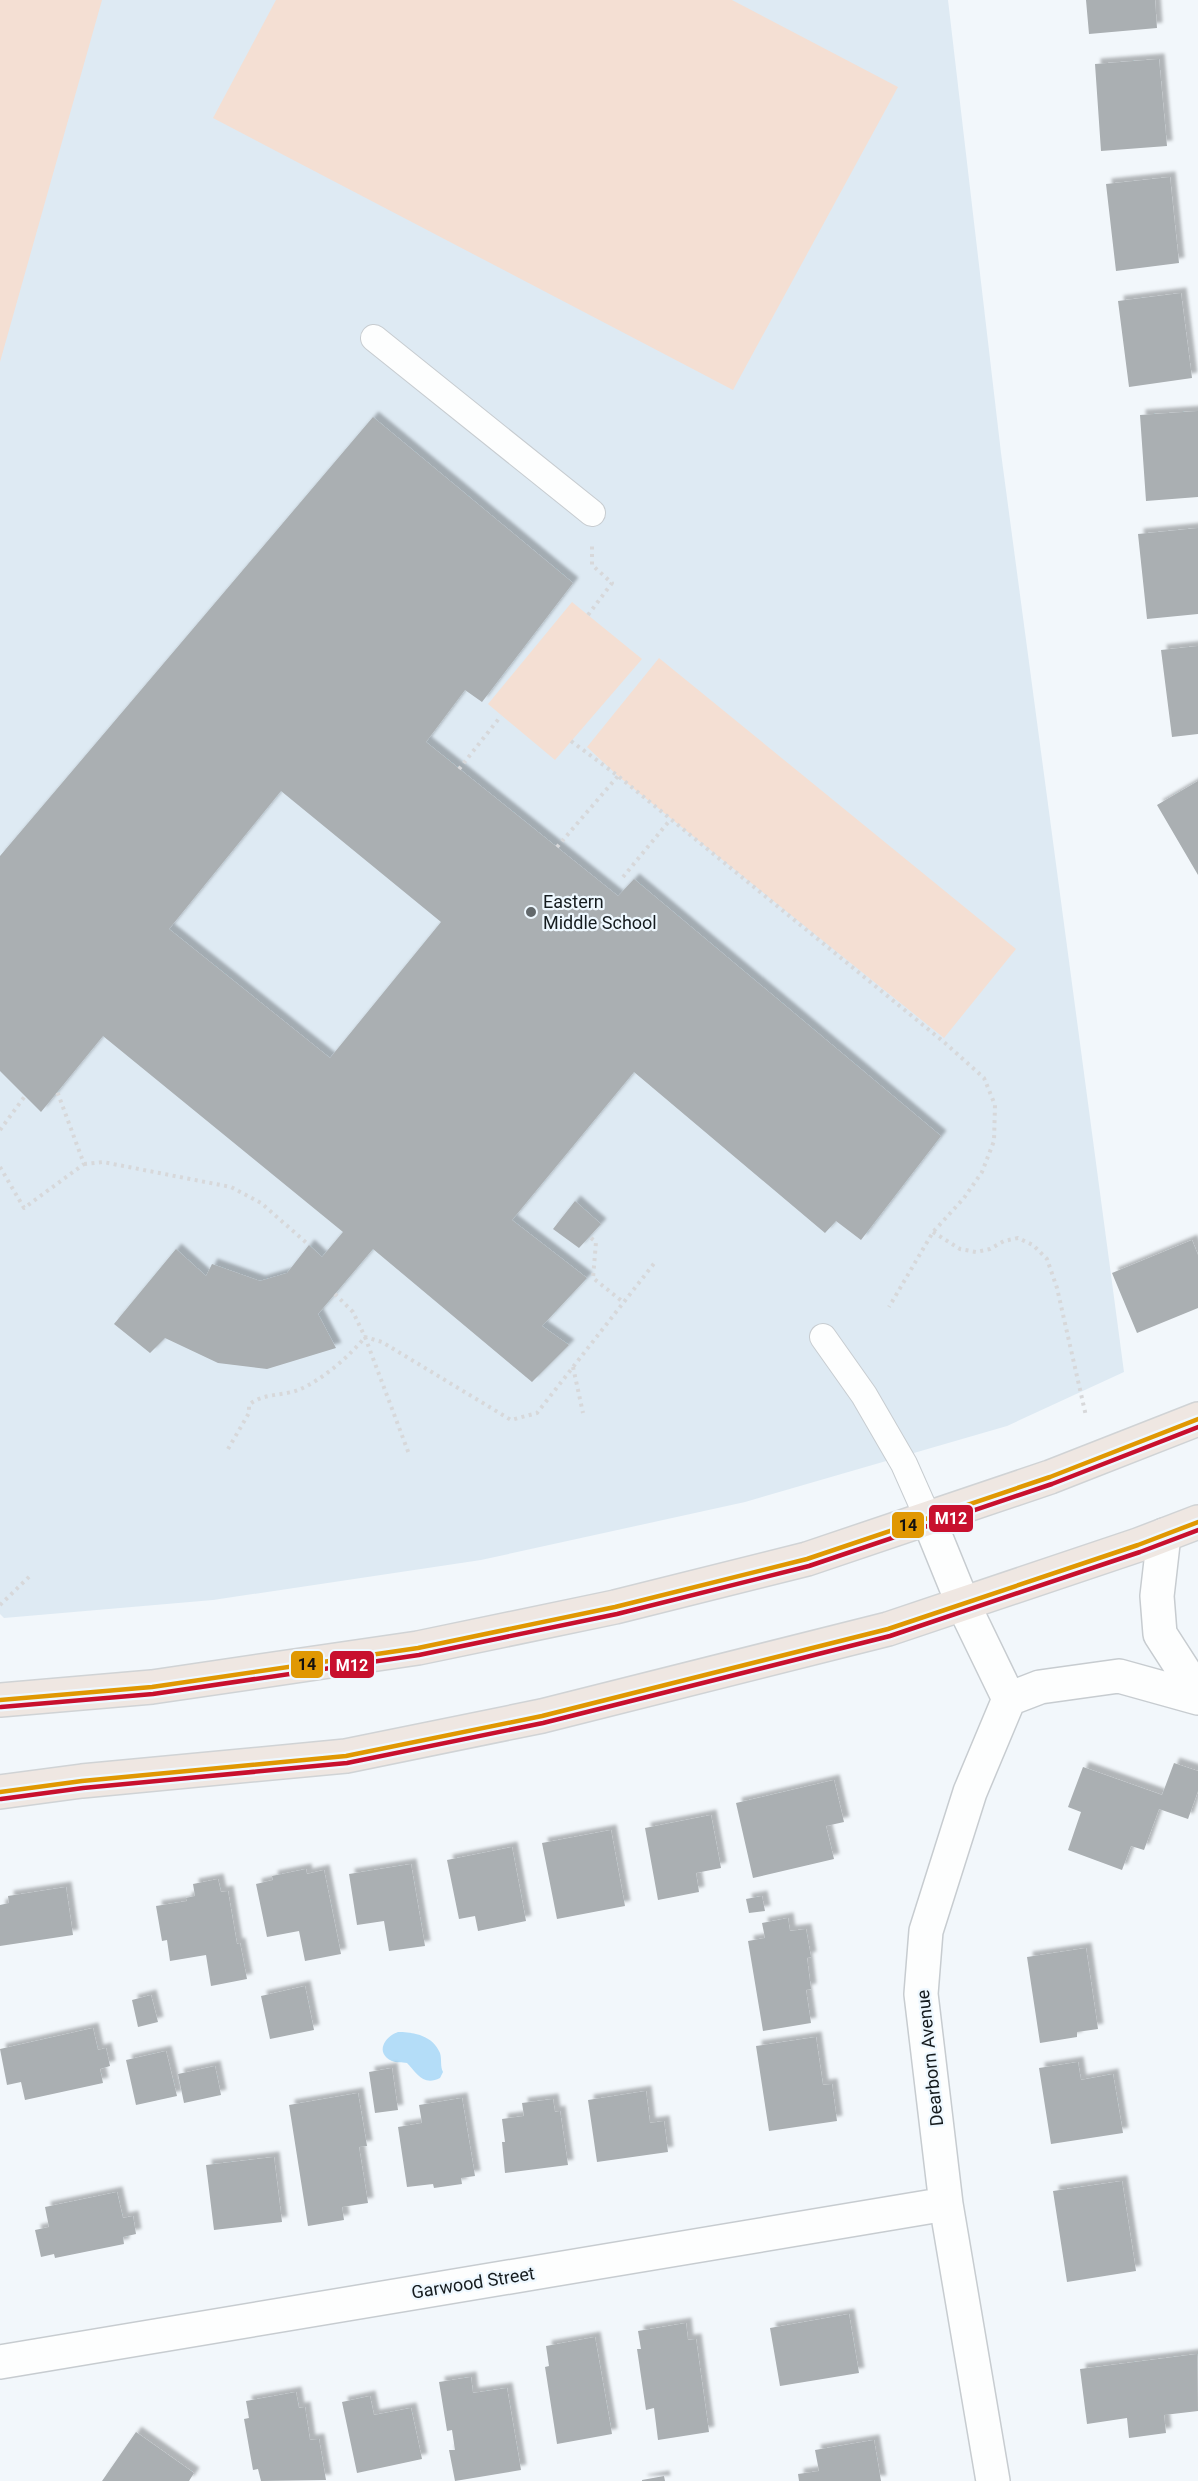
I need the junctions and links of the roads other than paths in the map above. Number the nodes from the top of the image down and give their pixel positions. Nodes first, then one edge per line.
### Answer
1 (374, 338) dead end
2 (592, 513) road end
3 (824, 1337) dead end
4 (1198, 1419) edge
5 (928, 1518) junction
6 (1198, 1521) edge
7 (1164, 1535) junction
8 (963, 1604) junction
9 (1198, 1693) edge
10 (1198, 1698) edge
11 (1009, 1699) junction
12 (0, 1700) edge
13 (0, 1792) edge
14 (946, 2204) junction
15 (0, 2361) edge
16 (993, 2481) edge

1 - 2 lane
3 - 5 lane
4 - 5 main road
5 - 8 street
5 - 12 main road
6 - 7 main road
7 - 8 main road
7 - 9 street
8 - 11 street
8 - 13 main road
10 - 11 street
11 - 14 street, Dearborn Avenue
14 - 15 street, Garwood Street
14 - 16 street, Dearborn Avenue

